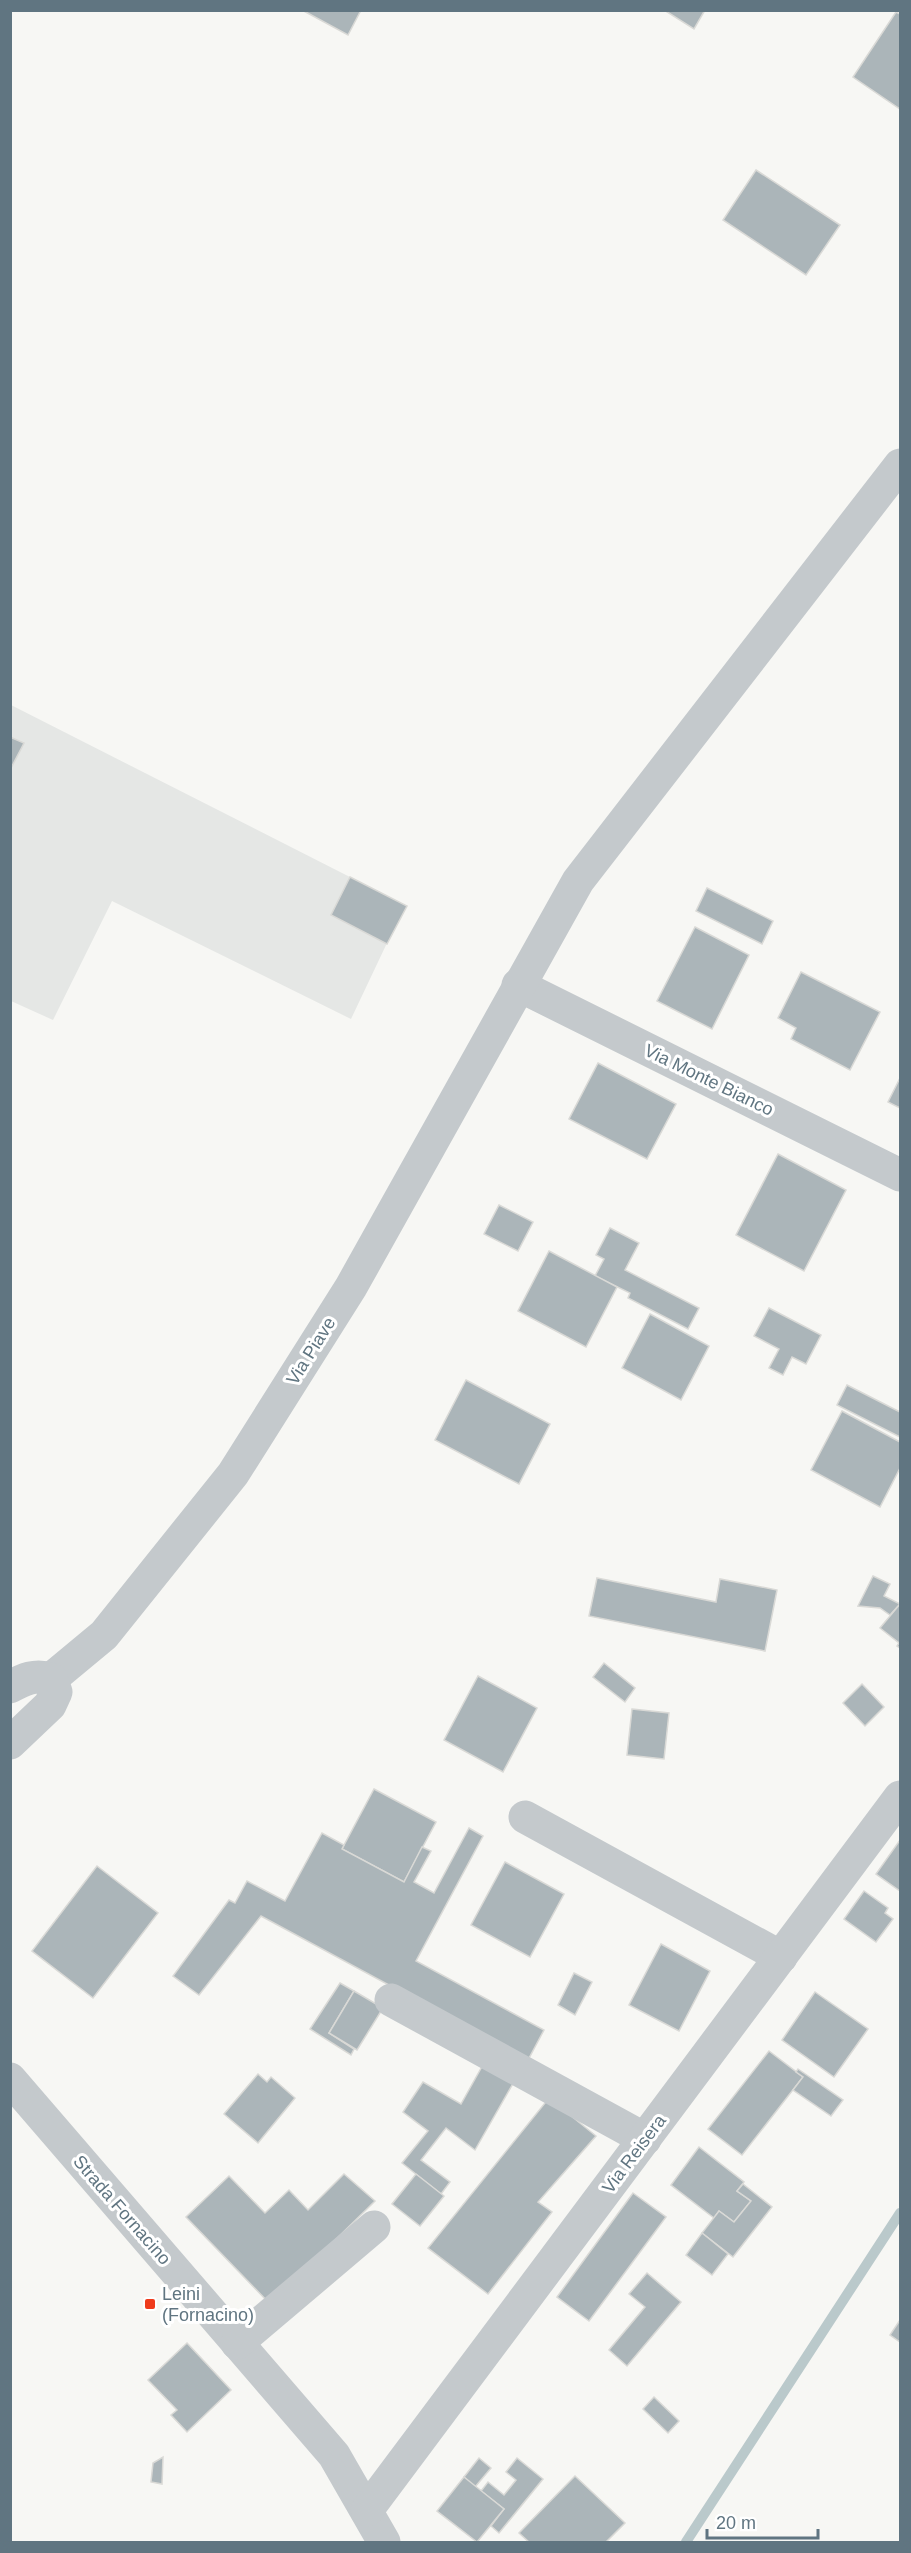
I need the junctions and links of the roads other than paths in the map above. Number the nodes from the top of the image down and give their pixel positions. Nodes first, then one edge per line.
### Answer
1 (900, 465) edge
2 (519, 985) junction
3 (900, 1175) edge
4 (51, 1679) junction
5 (10, 1687) edge
6 (10, 1743) edge
7 (900, 1797) edge
8 (525, 1816) dead end
9 (781, 1957) junction
10 (392, 2000) dead end
11 (10, 2079) edge
12 (645, 2139) junction
13 (374, 2227) dead end
14 (237, 2343) junction
15 (367, 2510) junction
16 (384, 2542) edge

1 - 2 street, Via Piave
2 - 3 street, Via Monte Bianco
2 - 4 street, Via Piave
4 - 5 street
4 - 6 street
7 - 9 street, Via Reisera
8 - 9 street
9 - 12 street, Via Reisera
10 - 12 street
11 - 14 street, Strada Fornacino
12 - 15 street, Via Reisera
13 - 14 street
14 - 15 street, Strada Fornacino
15 - 16 street, Strada Fornacino

